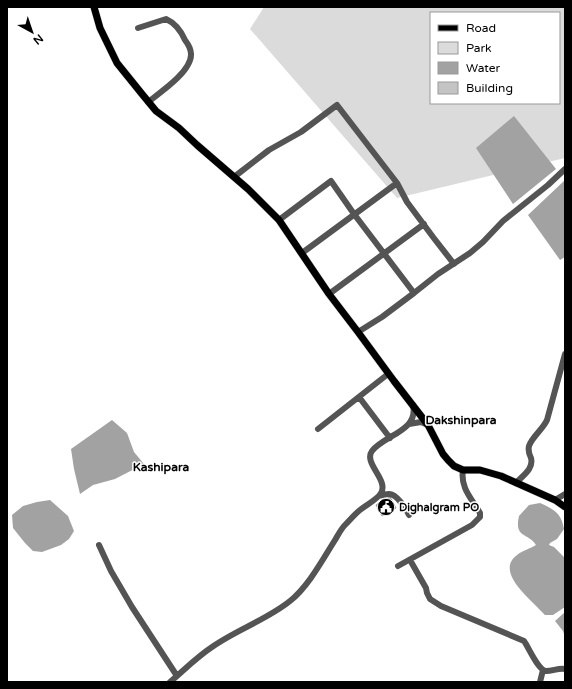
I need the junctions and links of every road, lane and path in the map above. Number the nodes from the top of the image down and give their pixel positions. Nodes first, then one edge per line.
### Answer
1 (94, 7) edge
2 (138, 28) dead end
3 (148, 102) junction
4 (565, 169) edge
5 (234, 177) junction
6 (397, 184) junction
7 (354, 214) junction
8 (279, 220) junction
9 (424, 224) junction
10 (302, 253) junction
11 (384, 253) junction
12 (454, 264) junction
13 (414, 293) junction
14 (329, 294) junction
15 (358, 332) junction
16 (565, 354) edge
17 (388, 374) junction
18 (359, 397) junction
19 (413, 405) junction
20 (409, 424) junction
21 (428, 425) junction
22 (318, 429) dead end
23 (390, 438) junction
24 (464, 470) junction
25 (516, 483) junction
26 (565, 494) edge
27 (378, 497) junction
28 (555, 500) junction
29 (565, 507) edge
30 (410, 515) dead end
31 (99, 545) dead end
32 (410, 560) junction
33 (398, 566) dead end
34 (565, 669) edge
35 (543, 670) junction
36 (177, 676) junction
37 (170, 682) edge
38 (540, 682) edge

1 - 3 main road
2 - 3 street
3 - 5 main road
4 - 12 street
5 - 6 street
5 - 8 main road
6 - 7 street
6 - 9 street
7 - 8 street
7 - 10 street
7 - 11 street
8 - 10 main road
9 - 11 street
9 - 12 street
10 - 14 main road
11 - 13 street
11 - 14 street
12 - 13 street
13 - 15 street
14 - 15 main road
15 - 17 main road
16 - 25 street
17 - 18 street
17 - 19 main road
18 - 22 street
18 - 23 street
19 - 20 street
19 - 21 main road
20 - 21 street
20 - 23 street
21 - 24 main road
23 - 27 street
24 - 25 main road
24 - 32 street
25 - 28 main road
26 - 28 street
27 - 30 street
27 - 36 street
28 - 29 main road
31 - 36 street
32 - 33 street
32 - 35 street
34 - 35 street
35 - 38 street
36 - 37 street

